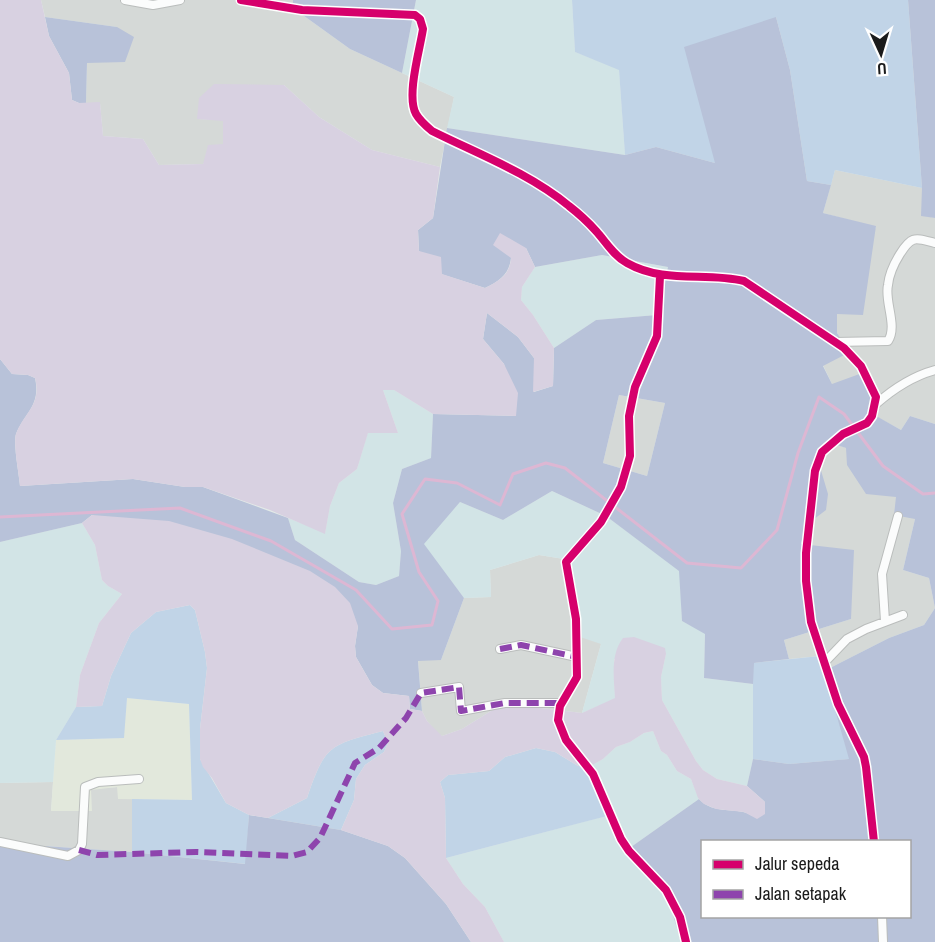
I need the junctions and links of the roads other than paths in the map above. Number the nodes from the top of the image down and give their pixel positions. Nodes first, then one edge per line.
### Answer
1 (125, 0) edge
2 (180, 0) edge
3 (242, 0) edge
4 (935, 243) edge
5 (660, 276) junction
6 (835, 342) junction
7 (935, 370) edge
8 (876, 404) junction
9 (898, 516) dead end
10 (903, 615) dead end
11 (885, 621) junction
12 (500, 649) dead end
13 (577, 657) junction
14 (824, 663) junction
15 (421, 693) dead end
16 (562, 703) junction
17 (139, 779) dead end
18 (873, 840) edge
19 (0, 842) edge
20 (882, 918) edge
21 (686, 942) edge
22 (884, 942) edge

1 - 2 street
3 - 5 street
4 - 6 street
5 - 6 street
5 - 13 street
6 - 8 street
7 - 8 street
8 - 14 street
9 - 11 street
10 - 11 street
11 - 14 street
12 - 13 street
13 - 16 street
14 - 18 street
15 - 16 street
16 - 21 street
17 - 19 street
20 - 22 street

